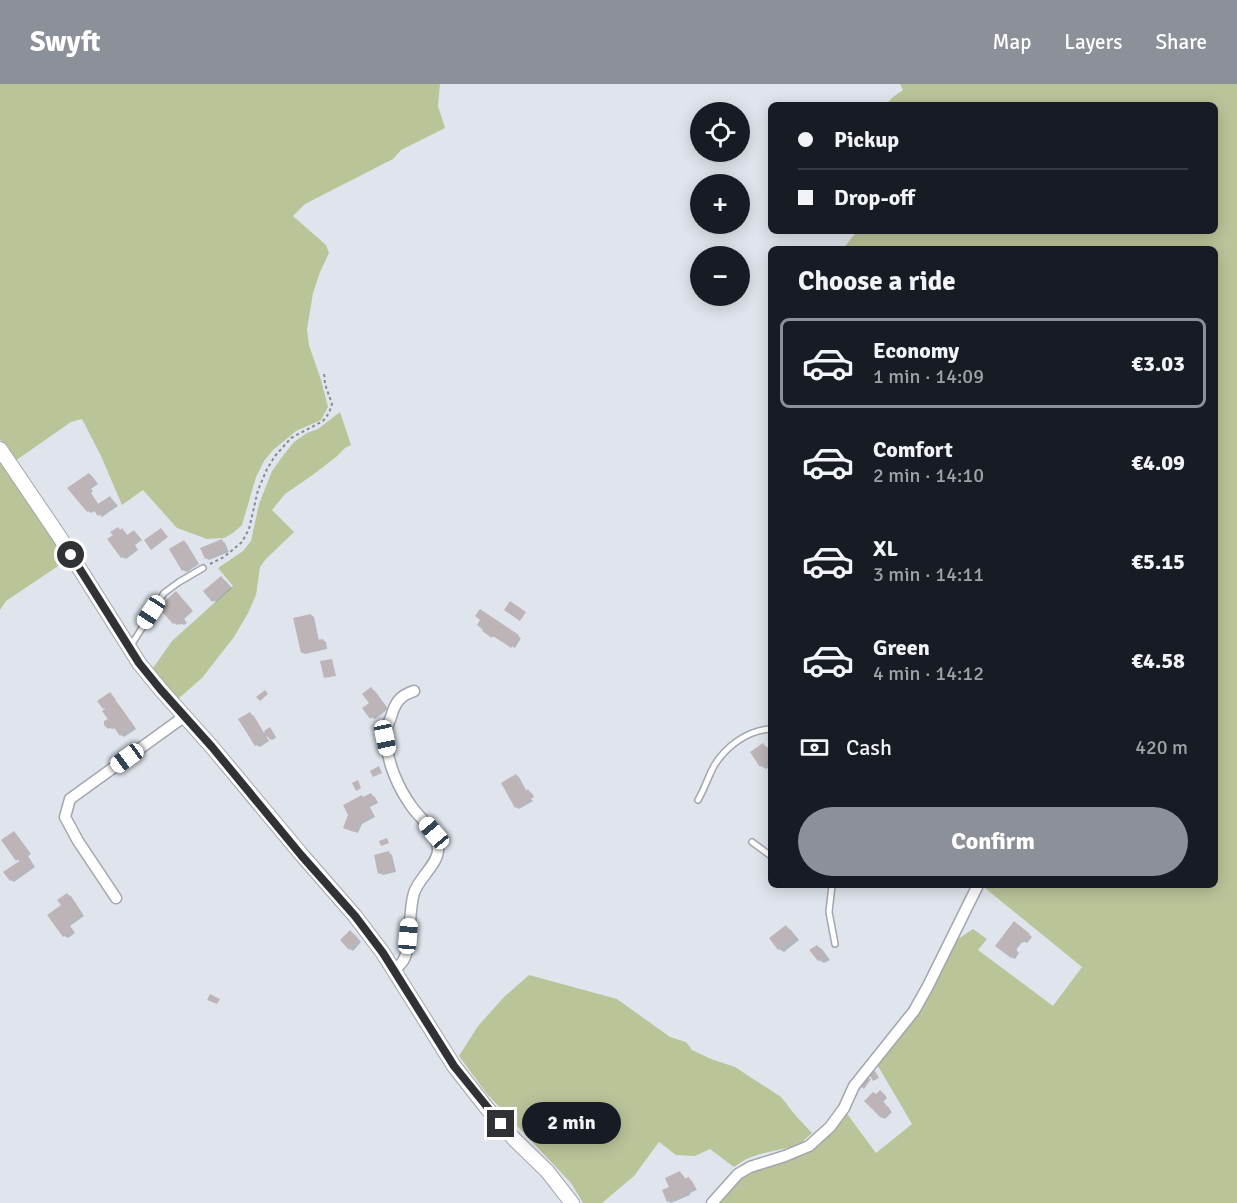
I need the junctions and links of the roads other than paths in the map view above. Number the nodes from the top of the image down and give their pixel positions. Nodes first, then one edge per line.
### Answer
1 (0, 450) edge
2 (203, 568) road end
3 (130, 648) junction
4 (414, 691) dead end
5 (185, 716) junction
6 (768, 729) edge
7 (698, 800) dead end
8 (752, 842) dead end
9 (768, 854) edge
10 (832, 888) edge
11 (977, 888) edge
12 (116, 898) dead end
13 (835, 944) dead end
14 (394, 971) junction
15 (572, 1203) edge
16 (712, 1203) edge

1 - 3 street
2 - 3 lane
3 - 5 street
4 - 14 street
5 - 12 street
5 - 14 street
6 - 7 lane
8 - 9 lane
10 - 13 lane
11 - 16 street
14 - 15 street

